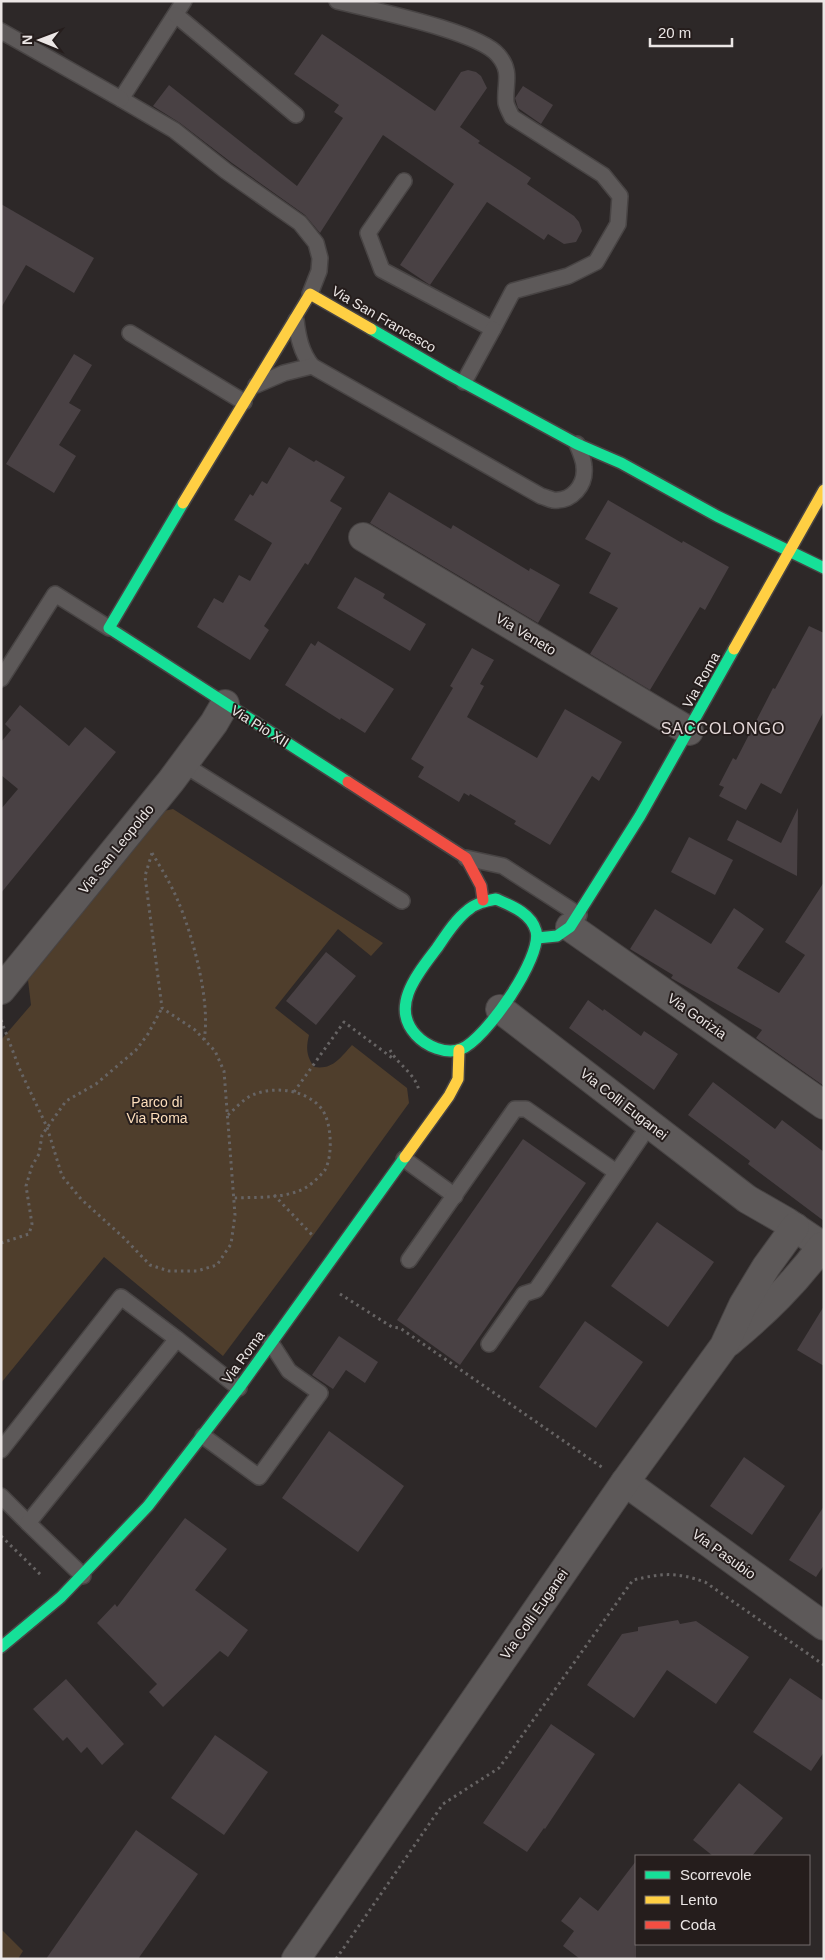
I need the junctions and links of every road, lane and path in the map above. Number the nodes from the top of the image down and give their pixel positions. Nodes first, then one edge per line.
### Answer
1 (184, 1) edge
2 (337, 1) edge
3 (176, 15) junction
4 (1, 31) edge
5 (121, 99) junction
6 (296, 115) dead end
7 (404, 181) dead end
8 (310, 294) junction
9 (296, 316) junction
10 (493, 330) junction
11 (130, 333) dead end
12 (312, 366) junction
13 (464, 382) junction
14 (252, 387) junction
15 (244, 402) junction
16 (577, 444) junction
17 (824, 490) edge
18 (363, 537) dead end
19 (789, 551) junction
20 (824, 568) edge
21 (109, 628) junction
22 (1, 679) edge
23 (225, 704) junction
24 (689, 731) junction
25 (177, 772) junction
26 (129, 832) junction
27 (152, 853) junction
28 (466, 858) junction
29 (484, 900) junction
30 (402, 901) dead end
31 (574, 921) junction
32 (537, 938) junction
33 (1, 990) edge
34 (162, 1008) junction
35 (507, 1015) junction
36 (1, 1020) edge
37 (204, 1040) junction
38 (459, 1050) junction
39 (396, 1060) dead end
40 (294, 1092) junction
41 (824, 1105) edge
42 (227, 1115) junction
43 (650, 1124) junction
44 (47, 1127) junction
45 (404, 1159) junction
46 (616, 1172) junction
47 (274, 1195) junction
48 (454, 1196) junction
49 (234, 1198) junction
50 (747, 1199) junction
51 (795, 1227) junction
52 (318, 1241) dead end
53 (1, 1243) edge
54 (823, 1247) edge
55 (409, 1260) dead end
56 (766, 1267) junction
57 (335, 1290) dead end
58 (177, 1339) junction
59 (271, 1343) junction
60 (489, 1344) dead end
61 (724, 1346) junction
62 (239, 1388) junction
63 (203, 1436) junction
64 (1, 1450) edge
65 (625, 1482) junction
66 (1, 1496) edge
67 (28, 1523) junction
68 (1, 1536) edge
69 (82, 1576) junction
70 (46, 1580) dead end
71 (824, 1626) edge
72 (1, 1647) edge
73 (824, 1666) edge
74 (296, 1959) edge
75 (336, 1959) edge

1 - 3 lane
2 - 10 lane
3 - 5 lane
3 - 6 lane
4 - 5 lane
5 - 8 lane
7 - 10 lane
8 - 9 main road, Via San Francesco
8 - 13 main road, Via San Francesco
9 - 12 lane
9 - 14 main road, Via San Francesco
10 - 13 lane
11 - 15 lane
12 - 14 lane
12 - 16 lane
13 - 16 main road, Via San Francesco
14 - 15 main road, Via San Francesco
15 - 21 main road, Via San Francesco
16 - 19 main road, Via San Francesco
17 - 19 main road, Via Roma
18 - 24 street, Via Veneto
19 - 20 main road, Via San Francesco
19 - 24 main road, Via Roma
21 - 22 lane, Via Pio XII
21 - 23 main road, Via Pio XII
23 - 25 street, Via San Leopoldo
23 - 28 main road, Via Pio XII
24 - 31 main road, Via Roma
25 - 26 street, Via San Leopoldo
25 - 30 lane
26 - 27 path
26 - 33 street, Via San Leopoldo
27 - 34 path
27 - 37 path
28 - 29 main road, Via Pio XII
28 - 31 lane, Via Pio XII
29 - 32 main road
29 - 38 main road
31 - 32 main road
31 - 41 street, Via Gorizia
32 - 35 main road
34 - 37 path
34 - 44 path
35 - 38 main road
35 - 43 street, Via Colli Euganei
36 - 44 path
37 - 42 path
38 - 45 main road, Via Roma
39 - 40 path
40 - 42 path
40 - 47 path
42 - 49 path
43 - 46 lane
43 - 50 street, Via Colli Euganei
44 - 49 path
44 - 53 path
45 - 48 lane
45 - 59 main road, Via Roma
46 - 48 lane
46 - 60 lane
47 - 49 path
47 - 52 path
48 - 55 lane
50 - 51 street, Via Colli Euganei
50 - 56 street, Via Colli Euganei
51 - 54 street, Via Colli Euganei
51 - 56 street, Via Colli Euganei
54 - 61 street
56 - 61 street, Via Colli Euganei
57 - 65 path
58 - 62 lane
58 - 64 lane
58 - 67 lane
59 - 62 main road, Via Roma
59 - 63 lane
61 - 65 street, Via Colli Euganei
62 - 63 main road, Via Roma
63 - 69 main road, Via Roma
65 - 71 street, Via Pasubio
65 - 74 street, Via Colli Euganei
66 - 67 lane
67 - 69 lane
68 - 70 path
69 - 72 main road, Via Roma
73 - 75 path

